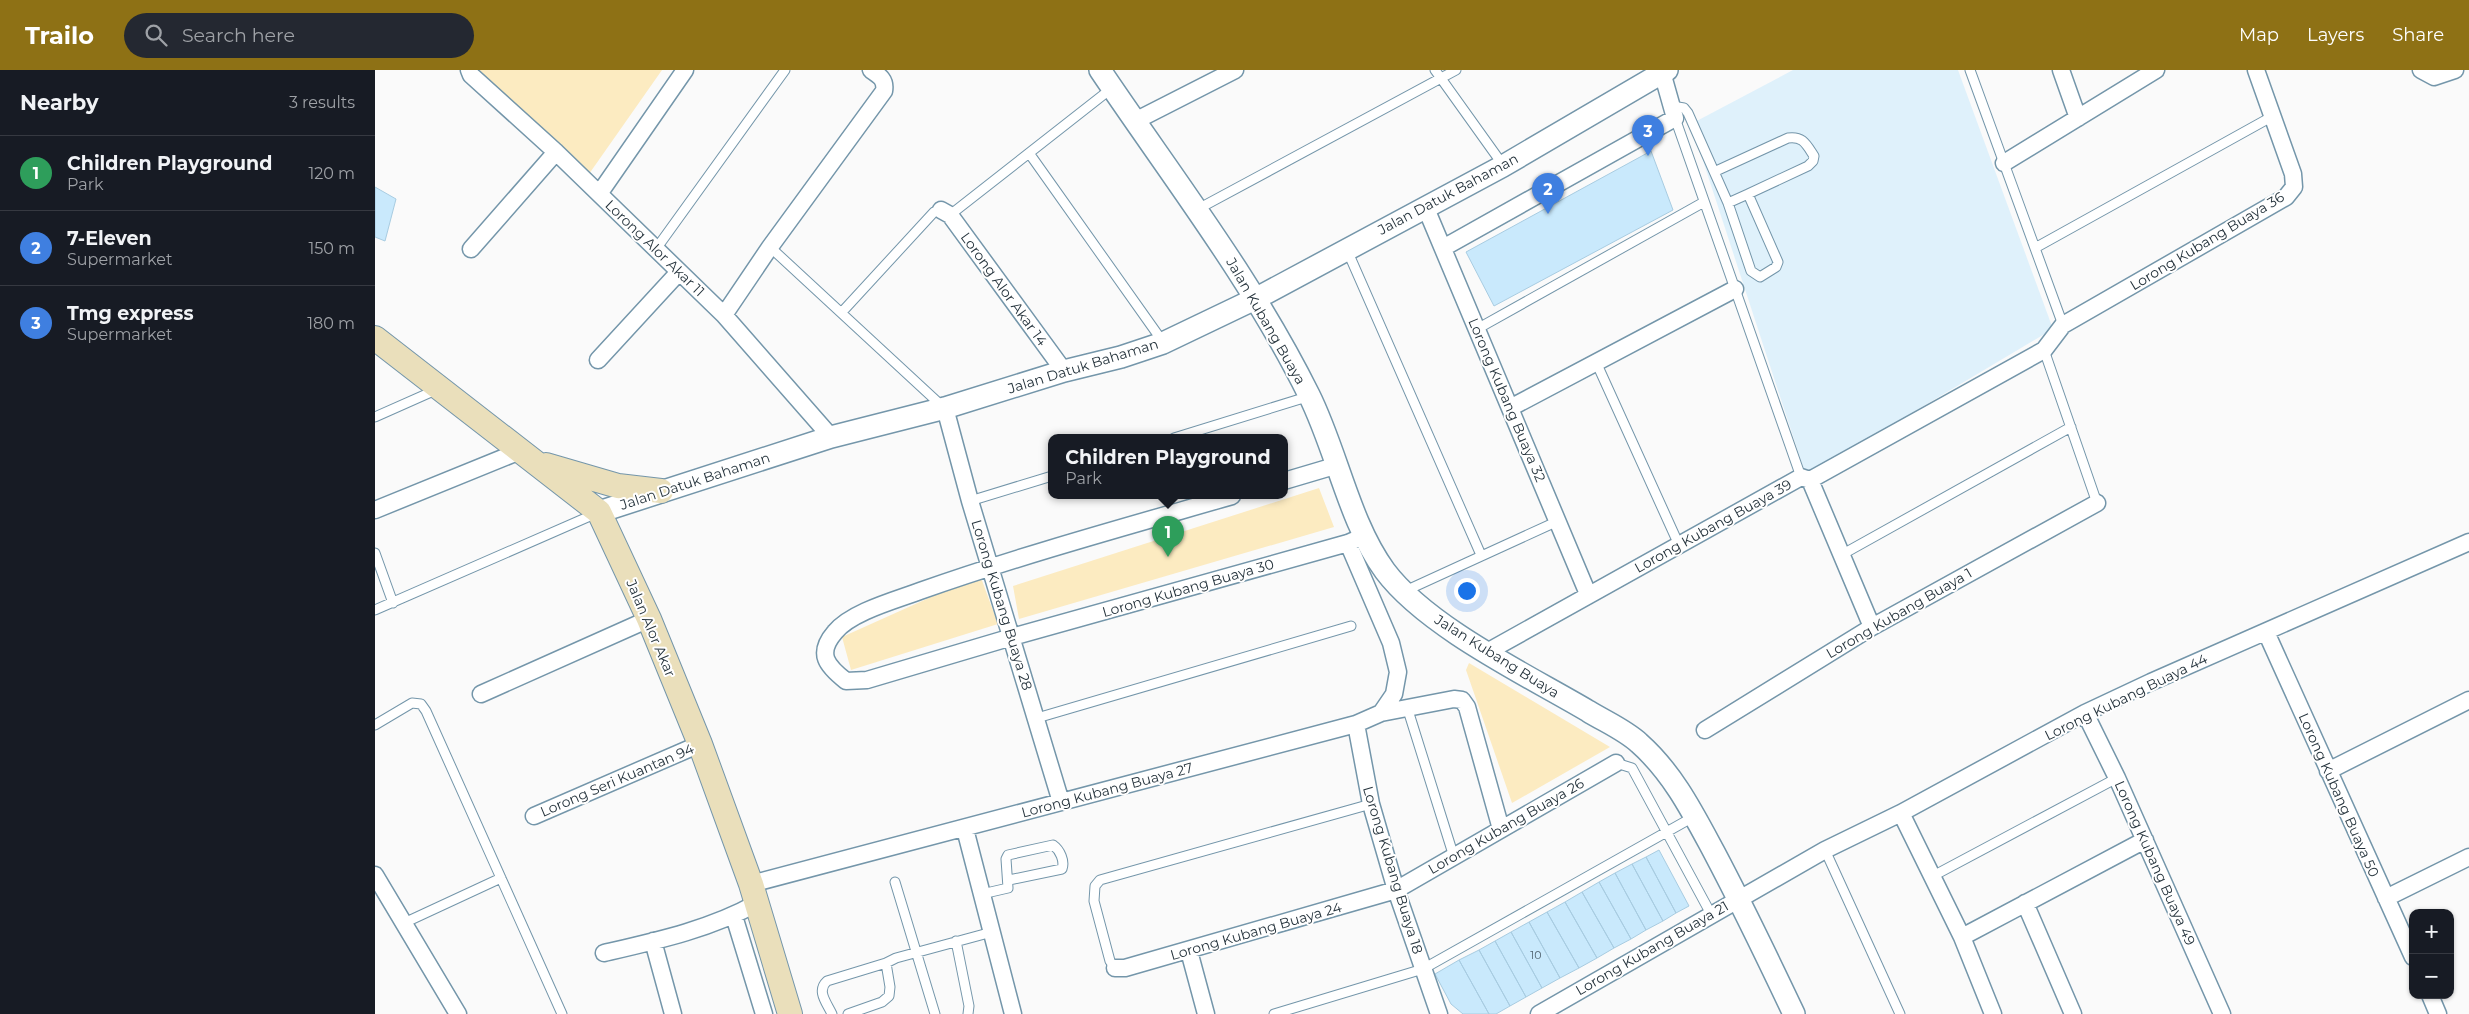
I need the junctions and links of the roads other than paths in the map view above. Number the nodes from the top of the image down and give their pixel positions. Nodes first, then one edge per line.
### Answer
1 (469, 70) edge
2 (685, 70) edge
3 (785, 70) edge
4 (871, 70) edge
5 (1100, 70) edge
6 (1235, 70) edge
7 (1435, 70) edge
8 (1456, 70) edge
9 (1970, 70) edge
10 (2061, 70) edge
11 (2156, 70) edge
12 (2255, 70) edge
13 (2421, 70) edge
14 (2455, 70) edge
15 (1664, 71) edge
16 (1441, 79) junction
17 (1112, 88) junction
18 (1674, 112) junction
19 (2273, 116) junction
20 (2078, 118) junction
21 (1135, 121) junction
22 (556, 152) junction
23 (1029, 153) junction
24 (2004, 163) junction
25 (1503, 166) junction
26 (1716, 172) junction
27 (599, 194) junction
28 (1748, 194) junction
29 (1704, 202) junction
30 (1728, 203) junction
31 (1425, 206) junction
32 (1199, 209) junction
33 (946, 212) junction
34 (770, 246) junction
35 (1443, 248) junction
36 (2035, 248) junction
37 (471, 249) dead end
38 (656, 249) junction
39 (1346, 249) junction
40 (679, 272) junction
41 (1735, 289) junction
42 (1257, 298) junction
43 (842, 312) junction
44 (724, 315) junction
45 (2063, 325) junction
46 (1477, 329) junction
47 (375, 338) edge
48 (1163, 342) junction
49 (2044, 350) junction
50 (598, 360) dead end
51 (1596, 362) junction
52 (1064, 371) junction
53 (439, 389) junction
54 (1310, 396) junction
55 (945, 408) junction
56 (1510, 408) junction
57 (375, 416) edge
58 (2071, 427) junction
59 (1187, 434) edge
60 (831, 437) junction
61 (526, 456) junction
62 (1338, 465) junction
63 (1048, 477) edge
64 (1805, 479) junction
65 (1288, 480) edge
66 (661, 491) junction
67 (1222, 499) edge
68 (970, 501) junction
69 (2097, 503) joint
70 (375, 510) edge
71 (599, 512) junction
72 (1558, 521) junction
73 (1356, 540) junction
74 (2469, 542) edge
75 (1679, 545) junction
76 (375, 553) edge
77 (1843, 554) junction
78 (1481, 555) junction
79 (991, 566) junction
80 (1403, 592) junction
81 (1589, 594) junction
82 (393, 603) junction
83 (375, 610) edge
84 (649, 619) junction
85 (1351, 626) dead end
86 (1872, 627) junction
87 (2266, 632) junction
88 (1012, 637) junction
89 (1487, 652) junction
90 (481, 694) dead end
91 (2469, 700) edge
92 (1407, 707) junction
93 (1381, 713) junction
94 (2085, 713) junction
95 (1037, 718) junction
96 (1356, 724) junction
97 (375, 725) edge
98 (1705, 730) dead end
99 (700, 744) junction
100 (1616, 763) joint
101 (2328, 771) junction
102 (2117, 778) junction
103 (1061, 802) junction
104 (1371, 804) junction
105 (1901, 812) junction
106 (534, 816) dead end
107 (1695, 816) junction
108 (965, 829) junction
109 (1501, 829) junction
110 (1667, 831) junction
111 (2145, 840) junction
112 (1825, 850) junction
113 (1454, 857) junction
114 (2469, 858) edge
115 (375, 875) edge
116 (1933, 876) junction
117 (501, 878) junction
118 (1009, 880) junction
119 (895, 882) dead end
120 (1396, 890) junction
121 (754, 894) junction
122 (982, 894) junction
123 (1739, 898) junction
124 (2386, 898) junction
125 (2025, 903) junction
126 (1711, 914) junction
127 (734, 916) junction
128 (404, 923) junction
129 (992, 932) junction
130 (1962, 937) junction
131 (653, 941) junction
132 (956, 941) junction
133 (1189, 951) junction
134 (916, 952) junction
135 (604, 953) dead end
136 (2412, 954) edge
137 (886, 963) junction
138 (1115, 968) joint
139 (1423, 969) junction
140 (2432, 999) edge
141 (459, 1014) edge
142 (562, 1014) edge
143 (673, 1014) edge
144 (764, 1014) edge
145 (790, 1014) edge
146 (832, 1014) edge
147 (848, 1014) edge
148 (935, 1014) edge
149 (968, 1014) edge
150 (1013, 1014) edge
151 (1206, 1014) edge
152 (1275, 1014) edge
153 (1439, 1014) edge
154 (1539, 1014) edge
155 (1794, 1014) edge
156 (1900, 1014) edge
157 (1993, 1014) edge
158 (2073, 1014) edge
159 (2222, 1014) edge
160 (2438, 1014) edge

1 - 22 street, Lorong Alor Akar 11
2 - 27 street
3 - 38 lane
4 - 34 street
5 - 17 street, Jalan Kubang Buaya
6 - 21 street
7 - 16 lane
8 - 16 lane
9 - 24 lane
10 - 20 street
11 - 20 street
12 - 19 street, Lorong Kubang Buaya 36
13 - 14 street
15 - 18 street
15 - 25 street, Jalan Datuk Bahaman
16 - 25 lane
16 - 32 lane
17 - 21 street, Jalan Kubang Buaya
17 - 23 lane
18 - 26 lane
18 - 29 lane
18 - 35 street
19 - 36 lane
19 - 45 street, Lorong Kubang Buaya 36
20 - 24 street
21 - 32 street, Jalan Kubang Buaya
22 - 27 street, Lorong Alor Akar 11
22 - 37 street
23 - 33 lane
23 - 48 lane
24 - 36 lane
25 - 31 street, Jalan Datuk Bahaman
26 - 28 lane
26 - 30 lane
27 - 38 street, Lorong Alor Akar 11
28 - 30 lane
28 - 30 lane
29 - 41 lane
29 - 46 lane
31 - 35 street, Lorong Kubang Buaya 32
31 - 39 street, Jalan Datuk Bahaman
32 - 42 street, Jalan Kubang Buaya
33 - 43 lane
33 - 52 street, Lorong Alor Akar 14
34 - 43 lane
34 - 44 street
35 - 46 street, Lorong Kubang Buaya 32
36 - 45 lane
38 - 40 street, Lorong Alor Akar 11
39 - 42 street, Jalan Datuk Bahaman
39 - 78 lane
40 - 44 street, Lorong Alor Akar 11
40 - 50 street
41 - 51 street
41 - 64 lane
42 - 48 street, Jalan Datuk Bahaman
42 - 54 street, Jalan Kubang Buaya
43 - 55 lane
44 - 60 street, Lorong Alor Akar 11
45 - 49 street, Lorong Kubang Buaya 39
46 - 56 street, Lorong Kubang Buaya 32
47 - 53 main road, Jalan Alor Akar
48 - 52 street, Jalan Datuk Bahaman
49 - 58 lane
49 - 64 street, Lorong Kubang Buaya 39
51 - 56 street
51 - 75 lane
52 - 55 street, Jalan Datuk Bahaman
53 - 57 lane
53 - 61 main road, Jalan Alor Akar
54 - 59 lane
54 - 62 street, Jalan Kubang Buaya
55 - 60 street, Jalan Datuk Bahaman
55 - 68 street, Lorong Kubang Buaya 28
56 - 72 street, Lorong Kubang Buaya 32
58 - 69 lane
58 - 77 lane
60 - 66 street, Jalan Datuk Bahaman
61 - 66 main road
61 - 70 street
61 - 71 main road, Jalan Alor Akar
62 - 65 street
62 - 73 street, Jalan Kubang Buaya
63 - 68 lane
64 - 75 street, Lorong Kubang Buaya 39
64 - 77 street
66 - 71 street, Jalan Datuk Bahaman
67 - 79 street, Lorong Kubang Buaya 30
68 - 79 street, Lorong Kubang Buaya 28
69 - 86 street, Lorong Kubang Buaya 1
71 - 82 lane
71 - 84 main road, Jalan Alor Akar
72 - 78 lane
72 - 81 street, Lorong Kubang Buaya 32
73 - 80 street, Jalan Kubang Buaya
73 - 88 street, Lorong Kubang Buaya 30
73 - 93 street
74 - 87 street, Lorong Kubang Buaya 44
75 - 81 street, Lorong Kubang Buaya 39
76 - 82 lane
77 - 86 street
78 - 80 lane
79 - 88 street, Lorong Kubang Buaya 28
79 - 88 street, Lorong Kubang Buaya 30
80 - 89 street, Jalan Kubang Buaya
81 - 89 street, Lorong Kubang Buaya 39
82 - 83 lane
84 - 90 street
84 - 99 main road, Jalan Alor Akar
85 - 95 lane
86 - 98 street, Lorong Kubang Buaya 1
87 - 94 street, Lorong Kubang Buaya 44
87 - 101 street, Lorong Kubang Buaya 50
88 - 95 street, Lorong Kubang Buaya 28
89 - 107 street, Jalan Kubang Buaya
91 - 101 street
92 - 93 street, Lorong Kubang Buaya 27
92 - 109 street, Lorong Kubang Buaya 27
92 - 113 lane
93 - 96 street, Lorong Kubang Buaya 27
94 - 102 street, Lorong Kubang Buaya 49
94 - 105 street, Lorong Kubang Buaya 44
95 - 103 street, Lorong Kubang Buaya 28
96 - 103 street, Lorong Kubang Buaya 27
96 - 104 street, Lorong Kubang Buaya 18
97 - 117 lane
99 - 106 street, Lorong Seri Kuantan 94
99 - 121 main road, Jalan Alor Akar
100 - 109 street, Lorong Kubang Buaya 26
100 - 110 lane
101 - 124 street, Lorong Kubang Buaya 50
102 - 111 street, Lorong Kubang Buaya 49
102 - 116 lane
103 - 108 street, Lorong Kubang Buaya 27
104 - 120 street, Lorong Kubang Buaya 18
104 - 138 lane
105 - 112 street, Lorong Kubang Buaya 44
105 - 116 street
107 - 110 lane
107 - 123 street, Jalan Kubang Buaya
108 - 121 street, Lorong Kubang Buaya 27
108 - 122 street
109 - 113 street, Lorong Kubang Buaya 26
110 - 126 lane
110 - 139 lane
111 - 125 street
111 - 159 street, Lorong Kubang Buaya 49
112 - 123 street, Lorong Kubang Buaya 44
112 - 156 lane
113 - 120 street, Lorong Kubang Buaya 26
114 - 124 street
115 - 128 street
116 - 130 street
117 - 128 lane
117 - 142 lane
118 - 118 lane
118 - 122 lane
119 - 134 lane
120 - 133 street, Lorong Kubang Buaya 24
120 - 139 street, Lorong Kubang Buaya 18
121 - 127 street, Lorong Kubang Buaya 27
121 - 145 main road, Jalan Alor Akar
122 - 129 street
123 - 126 street, Lorong Kubang Buaya 21
123 - 155 street, Jalan Kubang Buaya
124 - 136 street, Lorong Kubang Buaya 50
125 - 130 street
125 - 158 street
126 - 154 street, Lorong Kubang Buaya 21
127 - 131 street, Lorong Kubang Buaya 27
127 - 144 street
128 - 141 street
129 - 132 lane
129 - 150 street
130 - 157 street
131 - 135 street, Lorong Kubang Buaya 27
131 - 143 street
132 - 134 lane
132 - 149 lane
133 - 138 street, Lorong Kubang Buaya 24
133 - 151 street
134 - 137 lane
134 - 148 lane
137 - 146 lane
137 - 147 lane
139 - 152 lane
139 - 153 street, Lorong Kubang Buaya 18
140 - 160 street

